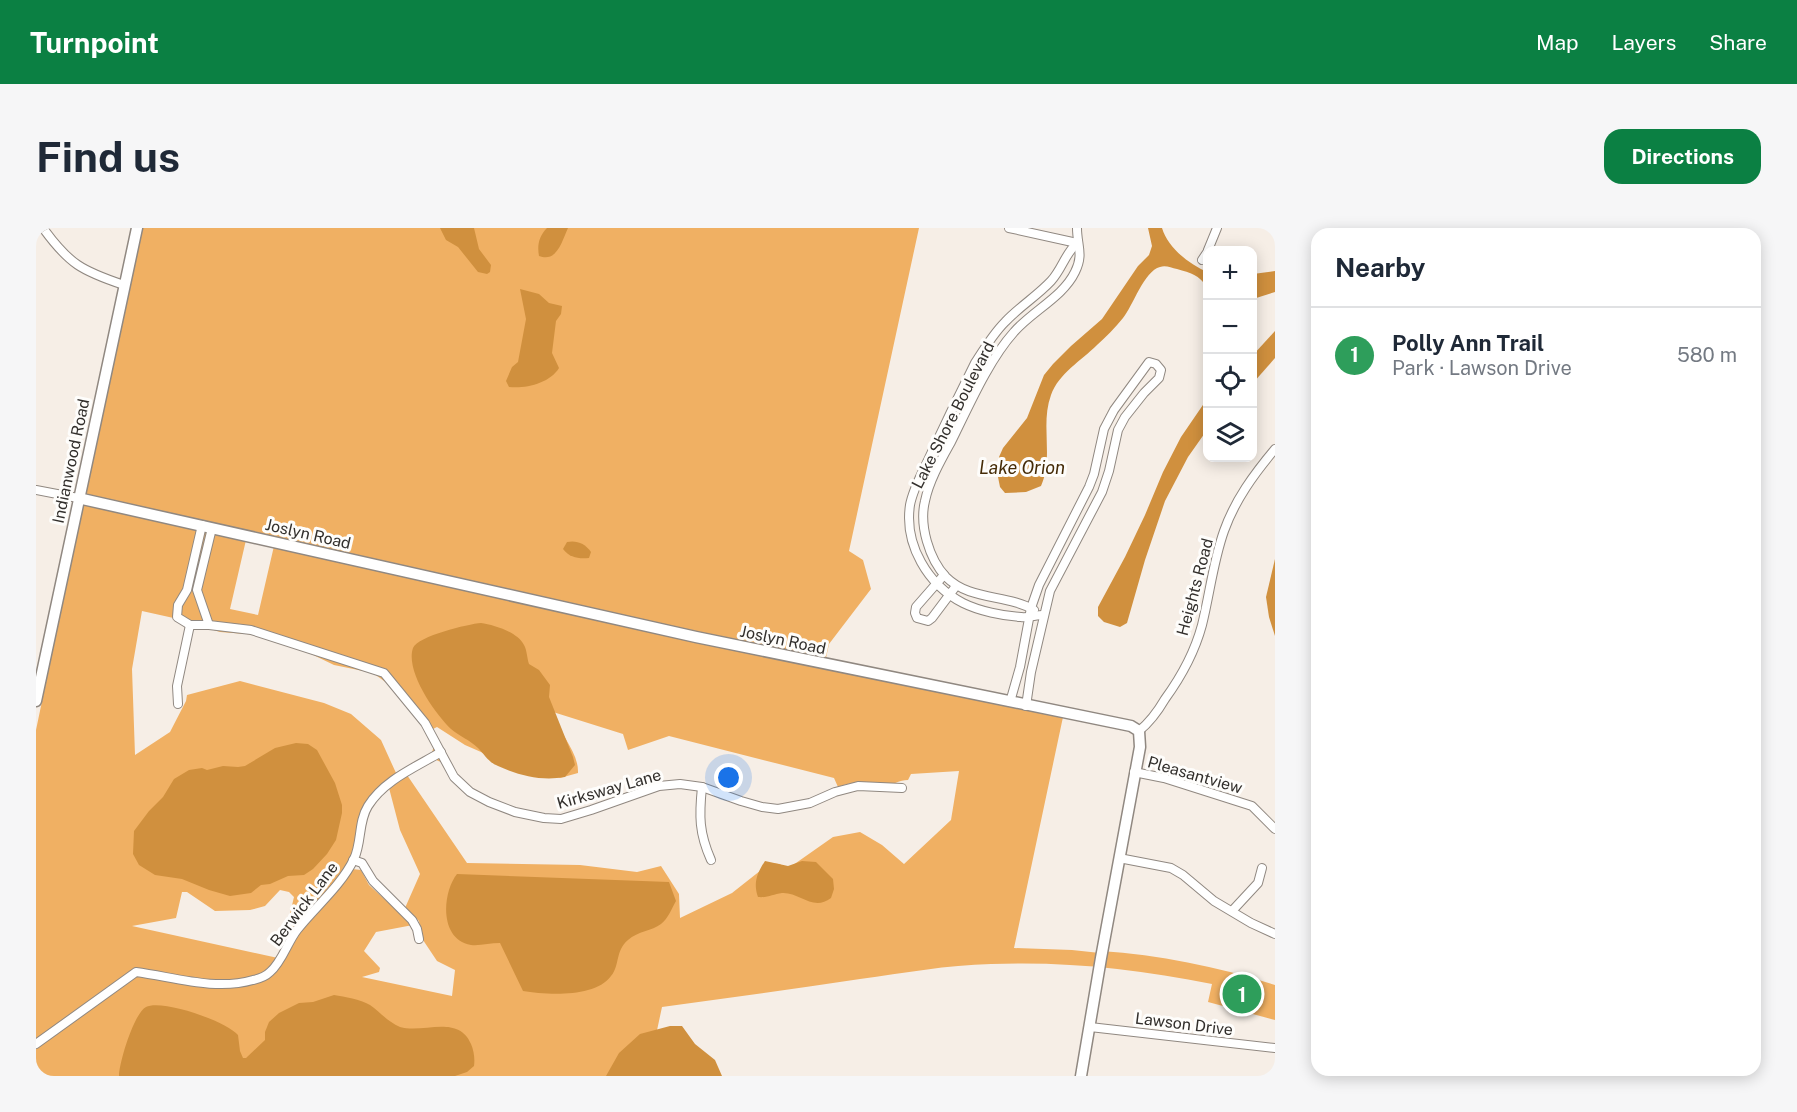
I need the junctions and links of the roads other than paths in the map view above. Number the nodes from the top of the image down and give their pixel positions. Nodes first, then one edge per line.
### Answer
1 (43, 228) edge
2 (136, 228) edge
3 (1009, 228) edge
4 (1077, 228) edge
5 (1217, 228) edge
6 (1077, 243) junction
7 (1210, 246) edge
8 (124, 285) junction
9 (1134, 384) junction
10 (1144, 393) junction
11 (1275, 449) edge
12 (36, 490) edge
13 (78, 498) junction
14 (207, 527) junction
15 (944, 575) junction
16 (936, 583) junction
17 (956, 586) junction
18 (950, 595) junction
19 (1031, 612) junction
20 (1043, 615) junction
21 (190, 625) junction
22 (209, 625) junction
23 (36, 701) edge
24 (1010, 702) junction
25 (178, 704) dead end
26 (1026, 706) junction
27 (1139, 731) junction
28 (441, 752) junction
29 (1134, 771) junction
30 (702, 787) junction
31 (902, 788) dead end
32 (1275, 829) edge
33 (1119, 858) junction
34 (354, 860) junction
35 (711, 860) dead end
36 (1262, 868) dead end
37 (1232, 911) junction
38 (1275, 934) edge
39 (419, 939) dead end
40 (1090, 1027) junction
41 (36, 1044) edge
42 (1275, 1048) edge
43 (1082, 1076) edge

1 - 8 street
2 - 8 street, Indianwood Road
3 - 6 street
4 - 6 street, Lake Shore Boulevard
5 - 7 street
6 - 15 street, Lake Shore Boulevard
6 - 16 street, Lake Shore Boulevard
8 - 13 street, Indianwood Road
9 - 10 street
9 - 10 street
9 - 19 street
10 - 20 street
11 - 27 street, Heights Road
12 - 13 street
13 - 14 street, Joslyn Road
13 - 23 street, Indianwood Road
14 - 21 street
14 - 22 street
14 - 24 street, Joslyn Road
15 - 16 street
15 - 17 street, Lake Shore Boulevard
16 - 18 street, Lake Shore Boulevard
16 - 18 street
17 - 18 street
17 - 19 street, Lake Shore Boulevard
18 - 19 street, Lake Shore Boulevard
19 - 20 street, Lake Shore Boulevard
19 - 24 street
20 - 26 street
21 - 22 street, Kirksway Lane
21 - 25 street
22 - 28 street, Kirksway Lane
24 - 26 street, Joslyn Road
26 - 27 street, Joslyn Road
27 - 29 street
28 - 30 street, Kirksway Lane
28 - 34 street, Berwick Lane
29 - 32 street, Pleasantview
29 - 33 street
30 - 31 street, Kirksway Lane
30 - 35 street
33 - 37 street
33 - 40 street
34 - 39 street
34 - 41 street, Berwick Lane
36 - 37 street
37 - 38 street
40 - 42 street, Lawson Drive
40 - 43 street

